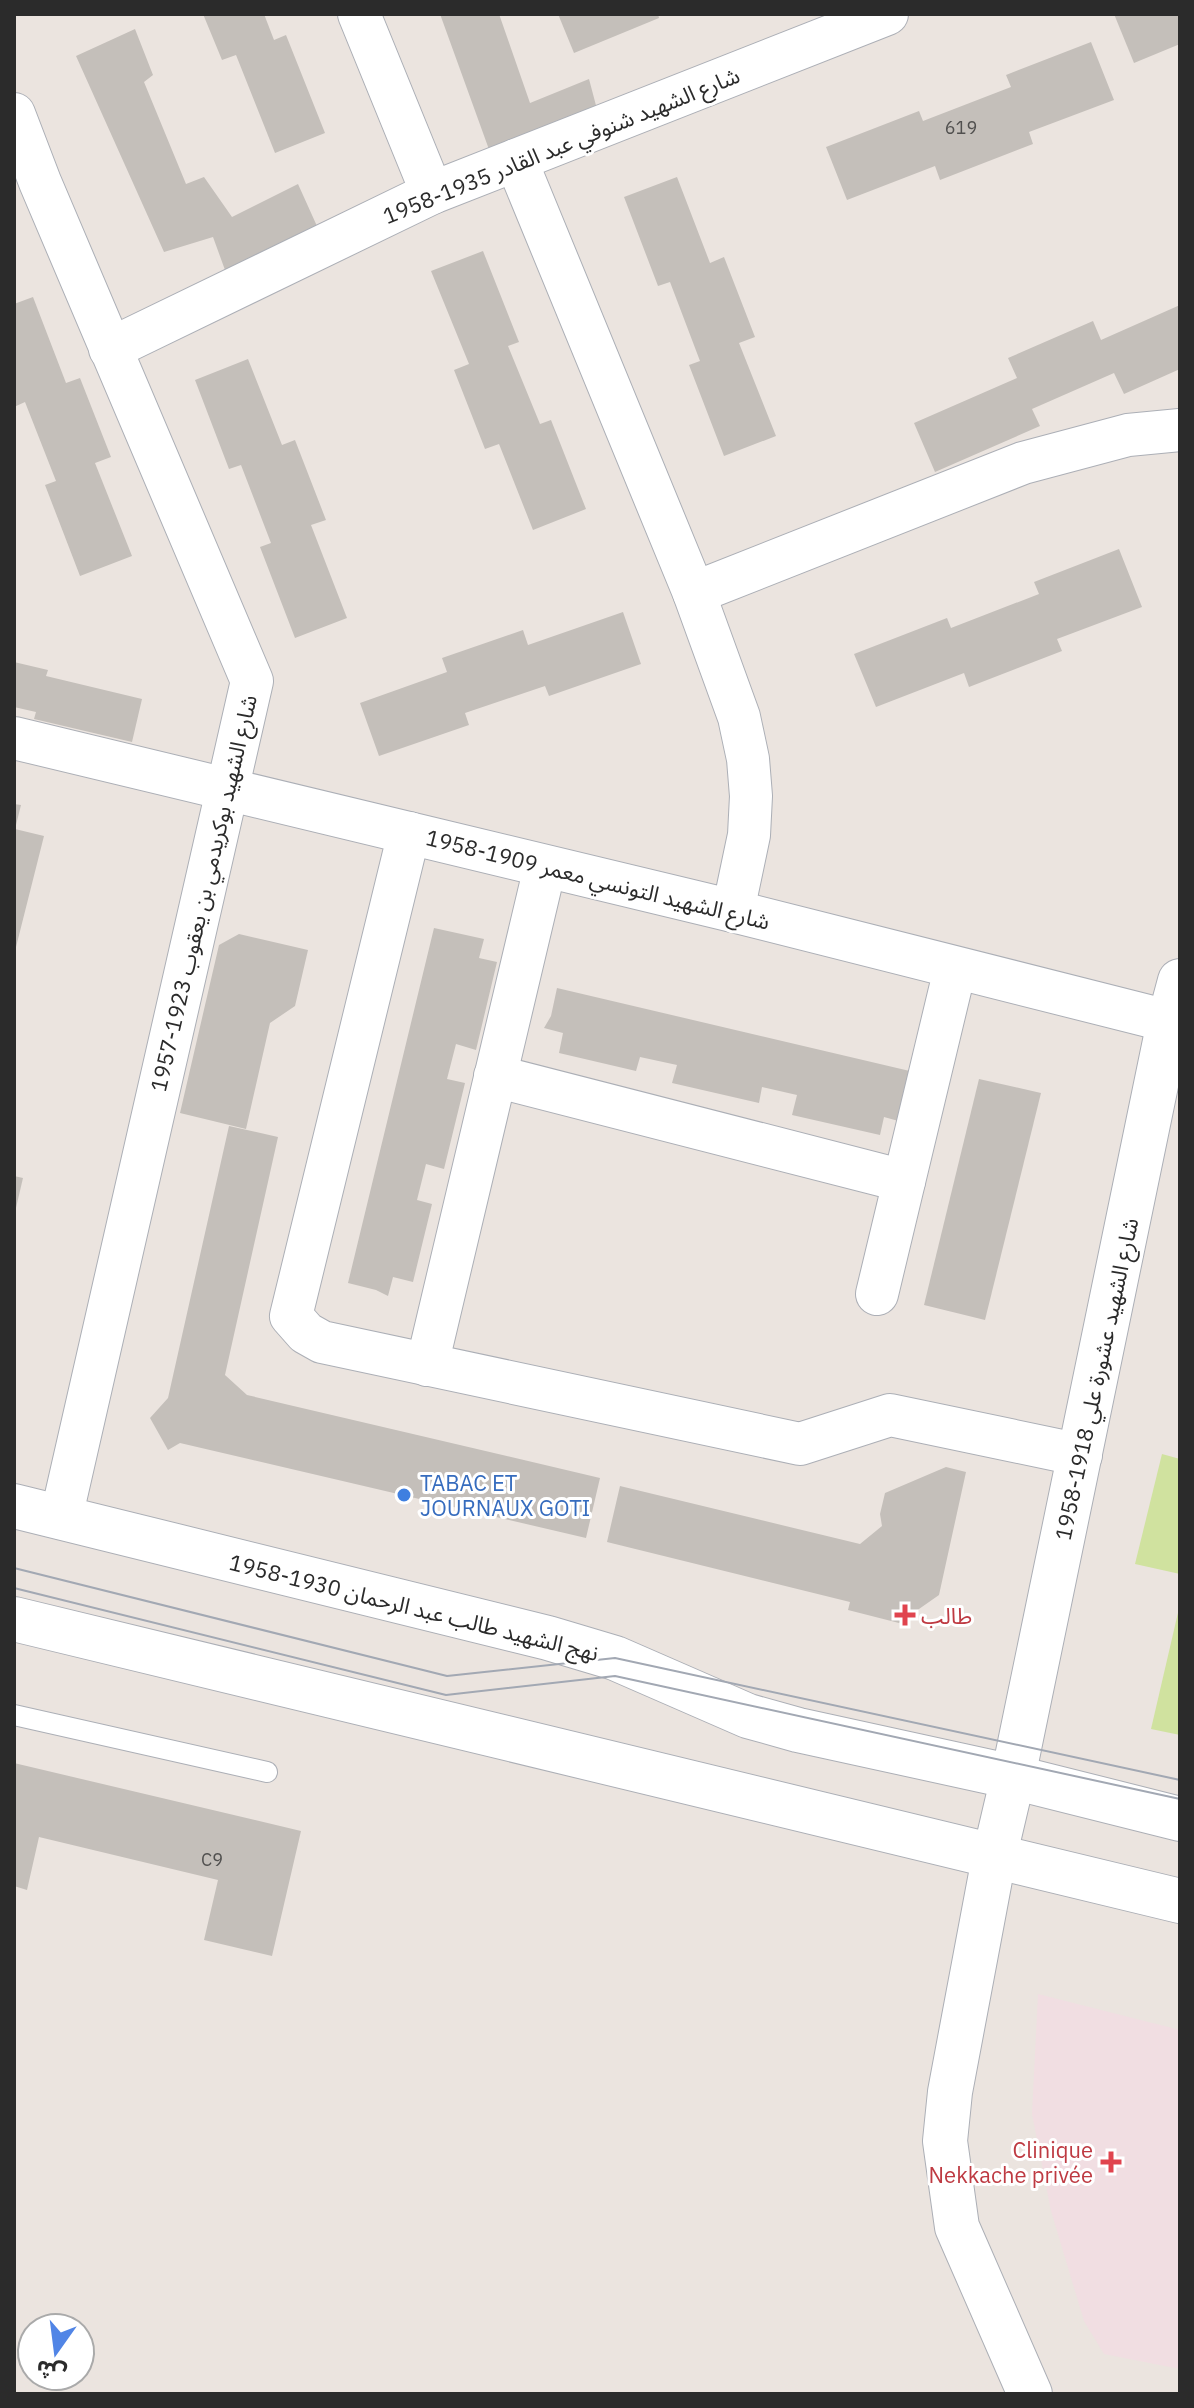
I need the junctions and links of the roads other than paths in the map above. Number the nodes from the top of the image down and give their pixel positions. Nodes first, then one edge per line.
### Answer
1 (359, 14) edge
2 (887, 14) edge
3 (14, 114) edge
4 (516, 160) junction
5 (432, 193) junction
6 (110, 349) junction
7 (1180, 430) edge
8 (694, 593) junction
9 (14, 738) edge
10 (227, 788) junction
11 (409, 833) junction
12 (545, 867) junction
13 (733, 911) junction
14 (955, 969) junction
15 (1176, 1009) edge
16 (495, 1076) junction
17 (904, 1181) junction
18 (877, 1294) dead end
19 (427, 1365) junction
20 (1081, 1455) junction
21 (14, 1506) edge
22 (61, 1518) junction
23 (14, 1619) edge
24 (14, 1715) edge
25 (267, 1772) dead end
26 (1013, 1777) junction
27 (1180, 1819) edge
28 (994, 1858) junction
29 (1180, 1901) edge
30 (1030, 2394) edge

1 - 5 street
2 - 4 street, شارع الشهيد شنوفي عبد القادر 1935-1958
3 - 6 street, شارع الشهيد بوكريدمي بن يعقوب 1923-1957
4 - 5 street, شارع الشهيد شنوفي عبد القادر 1935-1958
4 - 8 street
5 - 6 street, شارع الشهيد شنوفي عبد القادر 1935-1958
6 - 10 street, شارع الشهيد بوكريدمي بن يعقوب 1923-1957
7 - 8 street
8 - 13 street
9 - 10 street, شارع الشهيد التونسي معمر 1909-1958
10 - 11 street, شارع الشهيد التونسي معمر 1909-1958
10 - 22 street, شارع الشهيد بوكريدمي بن يعقوب 1923-1957
11 - 12 street, شارع الشهيد التونسي معمر 1909-1958
11 - 19 street
12 - 13 street, شارع الشهيد التونسي معمر 1909-1958
12 - 16 street
13 - 14 street, شارع الشهيد التونسي معمر 1909-1958
14 - 15 street, شارع الشهيد التونسي معمر 1909-1958
14 - 17 street
15 - 20 main road, شارع الشهيد عشورة علي 1918-1958
16 - 17 street
16 - 19 street
17 - 18 street
19 - 20 street
20 - 26 main road, شارع الشهيد عشورة علي 1918-1958
21 - 22 main road, نهج الشهيد طالب عبد الرحمان 1930-1958
22 - 26 main road, نهج الشهيد طالب عبد الرحمان 1930-1958
23 - 28 main road
24 - 25 lane
26 - 27 main road, نهج الشهيد طالب عبد الرحمان 1930-1958
26 - 28 main road, شارع الشهيد عشورة علي 1918-1958
28 - 29 main road
28 - 30 main road, شارع الشهيد عشورة علي 1918-1958

